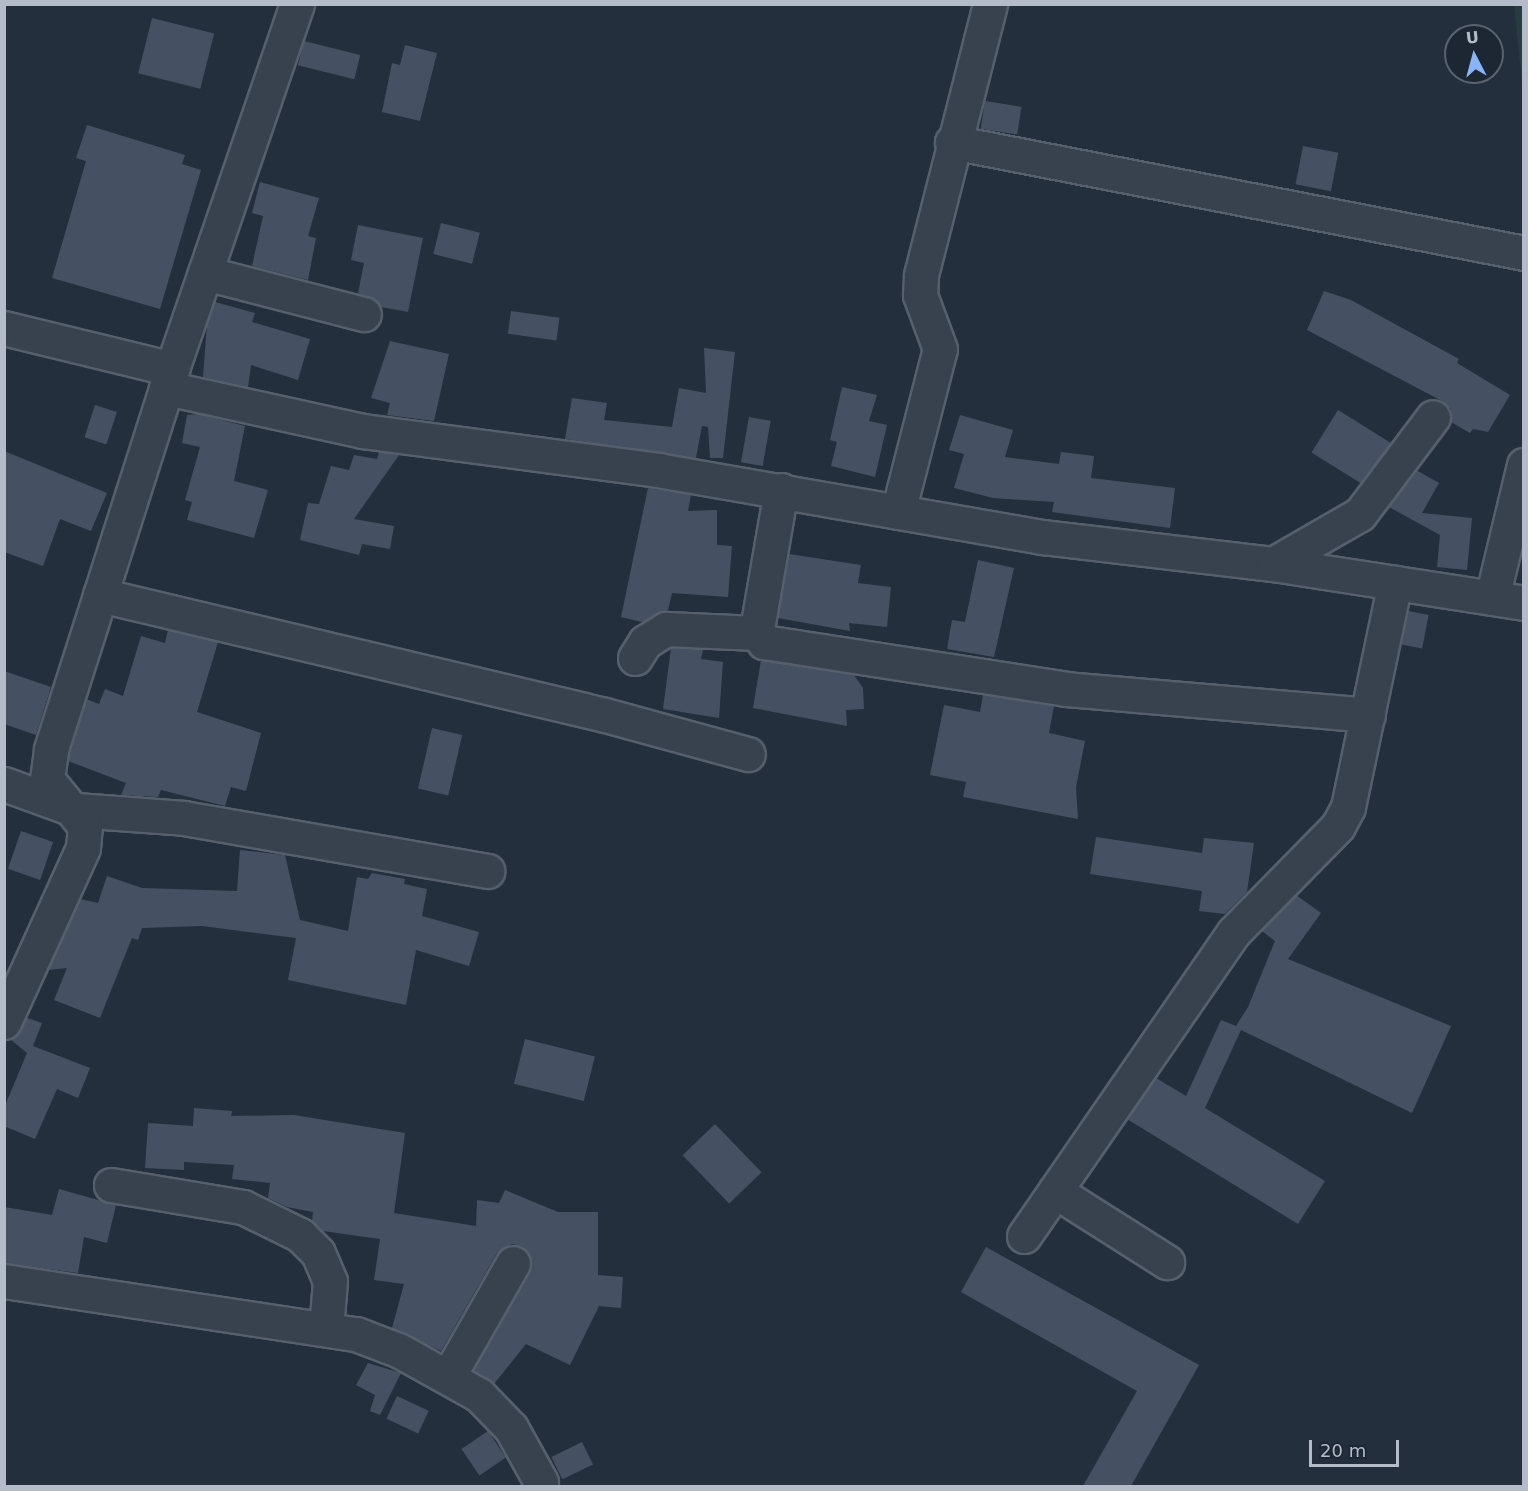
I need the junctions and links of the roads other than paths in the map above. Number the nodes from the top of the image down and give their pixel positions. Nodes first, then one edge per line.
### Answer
1 (297, 4) edge
2 (990, 4) edge
3 (952, 142) junction
4 (1524, 253) edge
5 (205, 273) junction
6 (364, 314) dead end
7 (4, 328) edge
8 (169, 378) junction
9 (1433, 417) dead end
10 (1524, 465) edge
11 (781, 490) junction
12 (898, 512) junction
13 (1273, 564) junction
14 (1395, 583) junction
15 (100, 595) junction
16 (1508, 601) edge
17 (757, 633) junction
18 (635, 658) dead end
19 (1368, 715) junction
20 (748, 754) dead end
21 (4, 784) edge
22 (76, 810) junction
23 (487, 872) dead end
24 (4, 1023) edge
25 (111, 1185) dead end
26 (1055, 1191) junction
27 (1023, 1236) dead end
28 (1167, 1262) dead end
29 (513, 1263) dead end
30 (4, 1281) edge
31 (326, 1329) junction
32 (448, 1377) junction
33 (541, 1482) dead end

1 - 5 street
2 - 3 street
3 - 4 street
3 - 12 street
5 - 6 street
5 - 8 street
7 - 8 street
8 - 11 street
8 - 15 street
9 - 13 street
10 - 16 street
11 - 12 street
11 - 17 street
12 - 13 street
13 - 14 street
14 - 16 street
14 - 19 street
15 - 20 street
15 - 22 street
17 - 18 street
17 - 19 street
19 - 26 street
21 - 22 street
22 - 23 street
22 - 24 street
25 - 31 street
26 - 27 street
26 - 28 street
29 - 32 street
30 - 31 street
31 - 32 street
32 - 33 street

